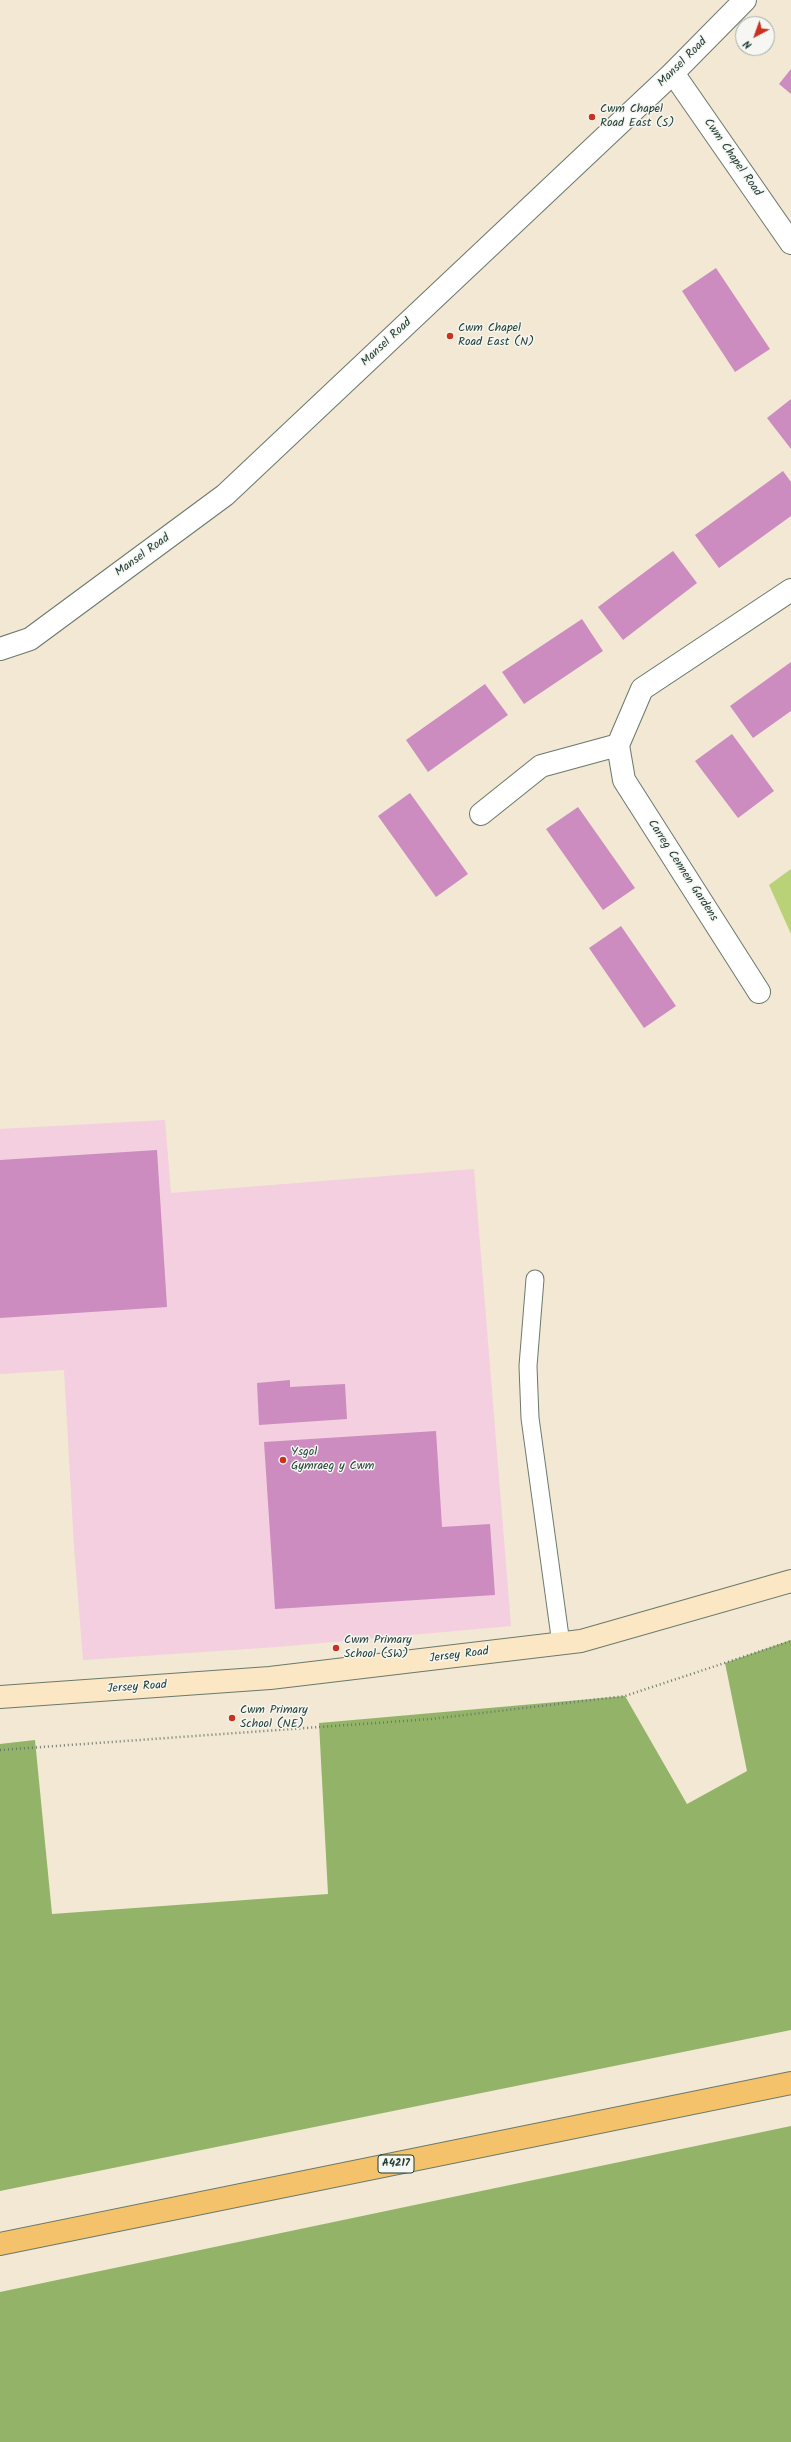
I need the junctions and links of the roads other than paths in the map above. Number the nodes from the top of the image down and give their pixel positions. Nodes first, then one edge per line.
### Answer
1 (745, 0) edge
2 (673, 73) junction
3 (791, 243) edge
4 (791, 590) edge
5 (0, 650) edge
6 (618, 745) junction
7 (481, 814) dead end
8 (759, 992) dead end
9 (535, 1279) dead end
10 (791, 1581) edge
11 (561, 1644) junction
12 (0, 1697) edge
13 (791, 2083) edge
14 (0, 2244) edge

1 - 2 street, Mansel Road
2 - 3 street, Cwm Chapel Road
2 - 5 street, Mansel Road
4 - 6 street
6 - 7 street
6 - 8 street, Carreg Cennen Gardens
9 - 11 lane
10 - 11 main road, Jersey Road
11 - 12 main road, Jersey Road
13 - 14 main road, A4217

